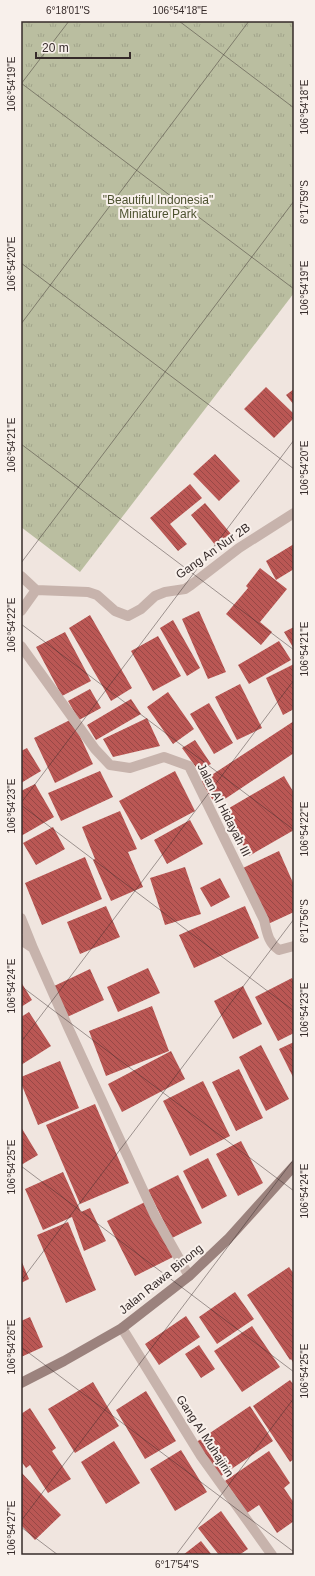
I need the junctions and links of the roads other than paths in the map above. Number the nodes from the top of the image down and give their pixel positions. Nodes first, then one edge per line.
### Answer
1 (294, 514) edge
2 (24, 579) edge
3 (36, 590) junction
4 (21, 611) edge
5 (21, 646) edge
6 (21, 918) edge
7 (21, 940) edge
8 (294, 946) edge
9 (34, 948) junction
10 (294, 1166) edge
11 (189, 1276) junction
12 (122, 1328) junction
13 (21, 1383) edge
14 (272, 1555) edge

1 - 3 street, Gang An Nur 2B
2 - 3 street
3 - 4 street
5 - 8 street, Jalan Al Hidayah III
6 - 9 street
7 - 9 street
9 - 11 street
10 - 11 main road, Jalan Rawa Binong
11 - 12 main road, Jalan Rawa Binong
12 - 13 main road, Jalan Rawa Binong
12 - 14 street, Gang Al Muhajirin

